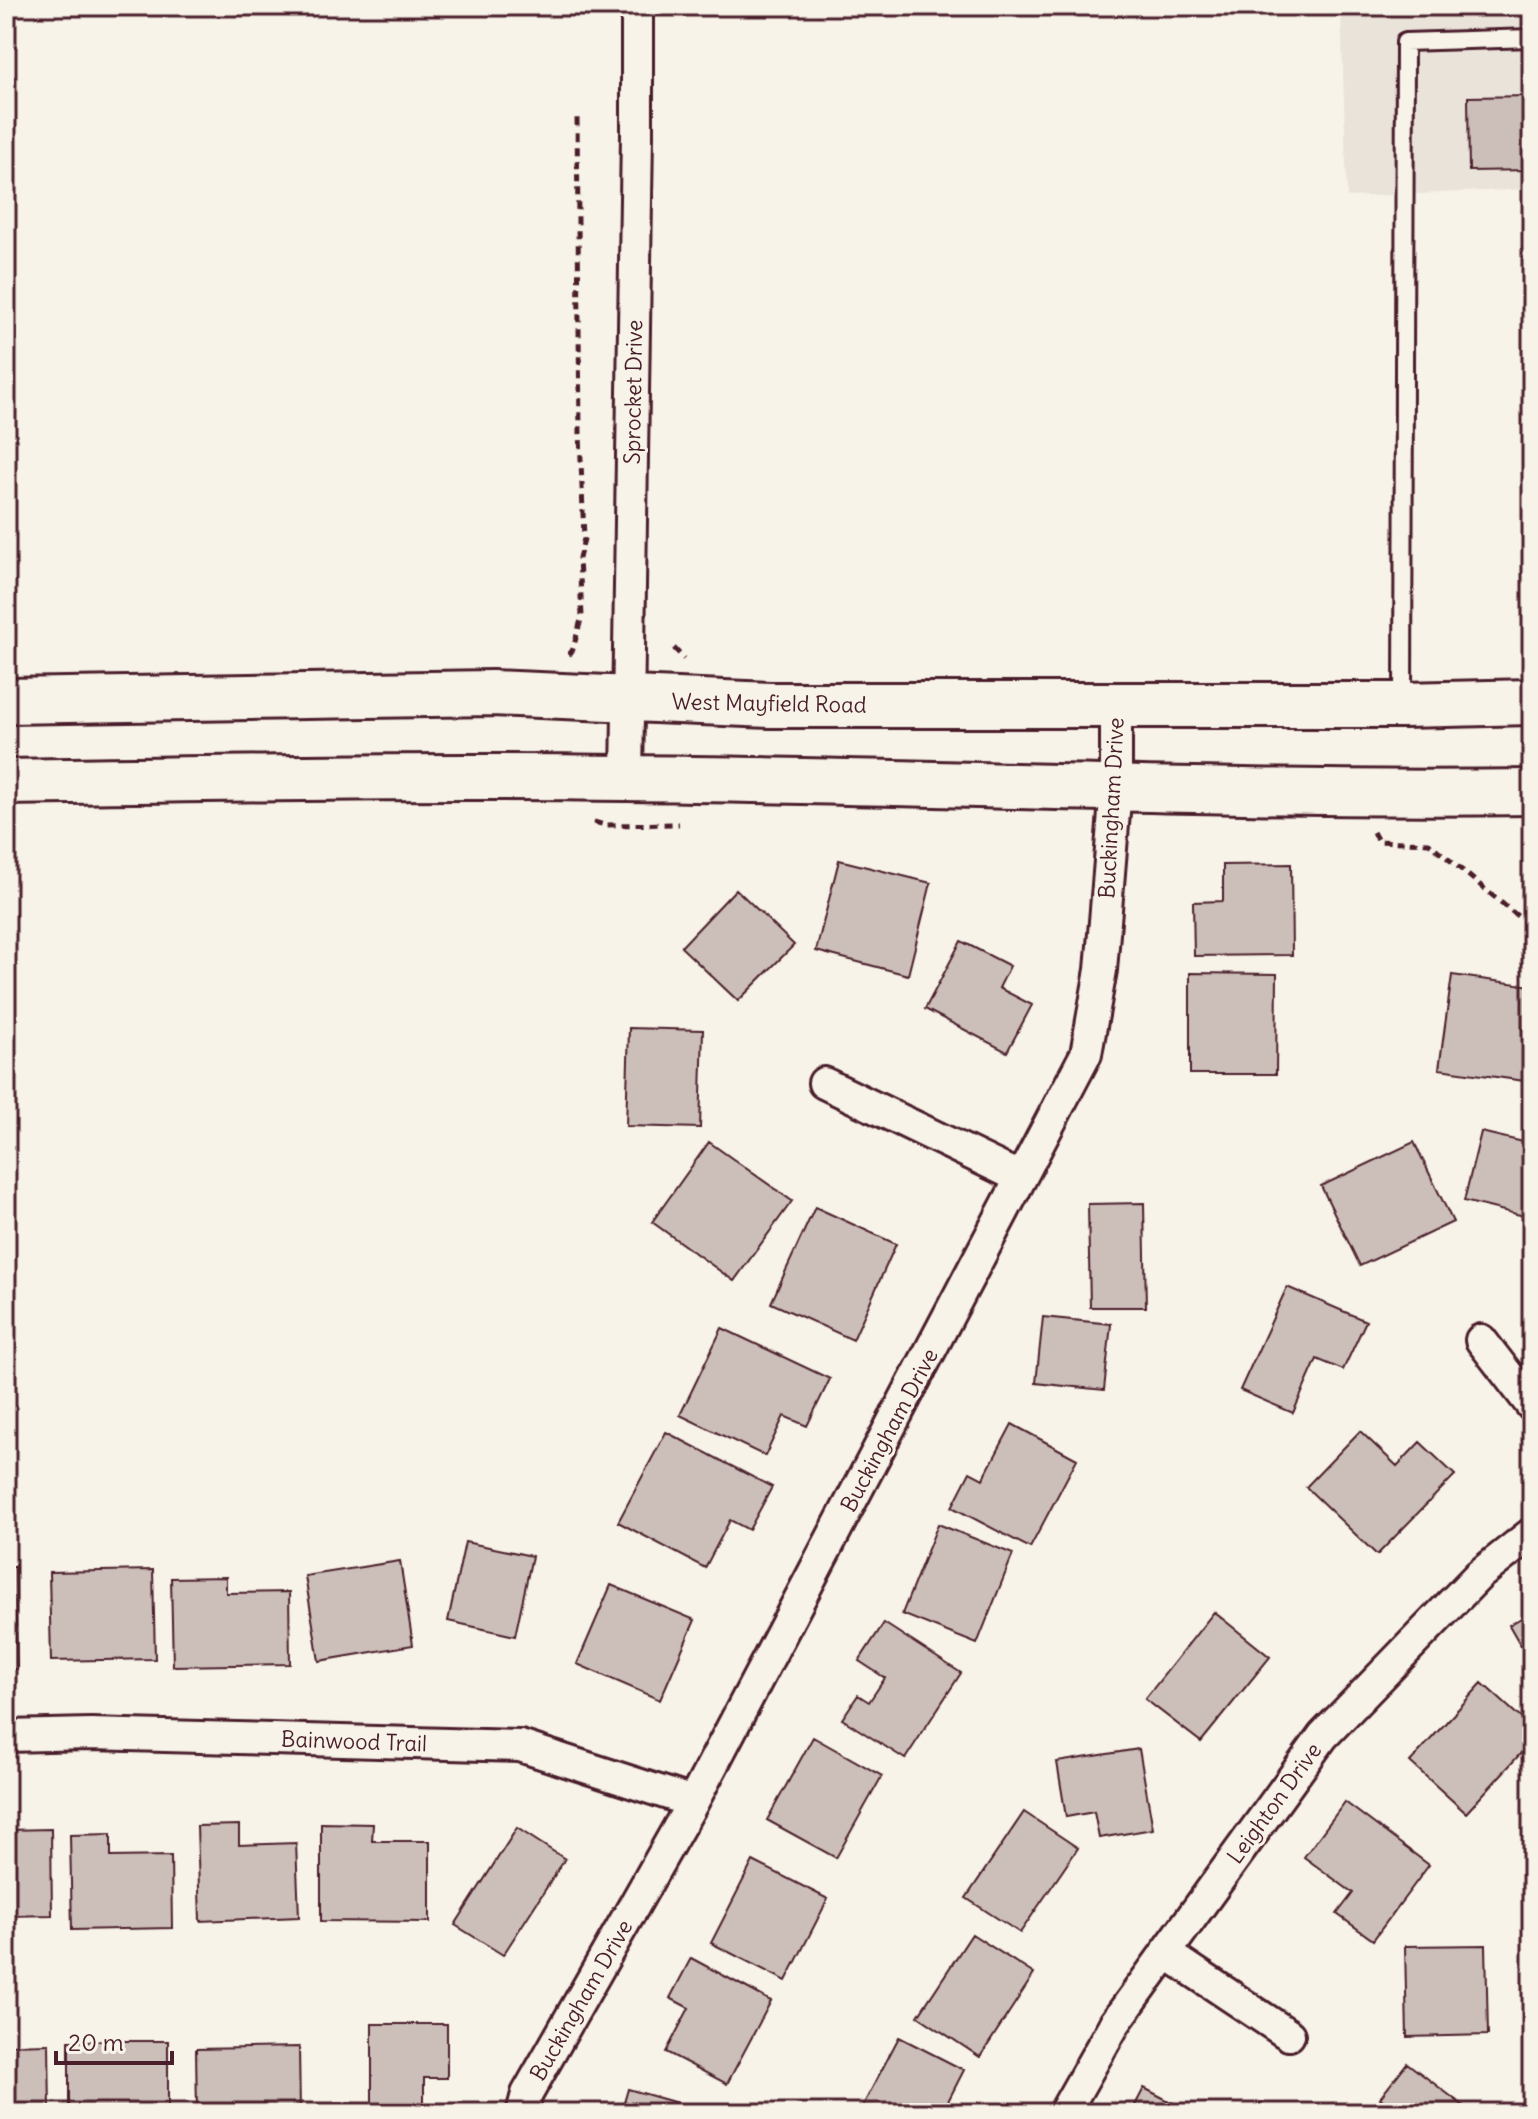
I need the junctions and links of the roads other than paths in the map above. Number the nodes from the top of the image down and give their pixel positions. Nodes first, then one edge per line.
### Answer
1 (637, 6) edge
2 (1532, 38) edge
3 (629, 699) junction
4 (6, 701) edge
5 (1532, 702) edge
6 (1116, 704) junction
7 (1403, 705) junction
8 (627, 778) junction
9 (6, 782) edge
10 (1116, 788) junction
11 (1532, 792) edge
12 (824, 1083) dead end
13 (1021, 1178) junction
14 (1481, 1340) dead end
15 (1532, 1406) edge
16 (1532, 1533) edge
17 (6, 1736) edge
18 (693, 1802) junction
19 (1166, 1953) junction
20 (1289, 2035) dead end
21 (522, 2113) edge
22 (1064, 2113) edge

1 - 3 street, Sprocket Drive
2 - 7 lane
3 - 4 main road, West Mayfield Road
3 - 6 main road, West Mayfield Road
3 - 8 street, Sprocket Drive
5 - 7 main road, West Mayfield Road
6 - 7 main road, West Mayfield Road
6 - 10 street, Buckingham Drive
8 - 9 main road
8 - 10 main road
10 - 11 main road
10 - 13 street, Buckingham Drive
12 - 13 street
13 - 18 street, Buckingham Drive
14 - 15 street
16 - 19 street, Leighton Drive
17 - 18 street, Bainwood Trail
18 - 21 street, Buckingham Drive
19 - 20 street
19 - 22 street, Leighton Drive

